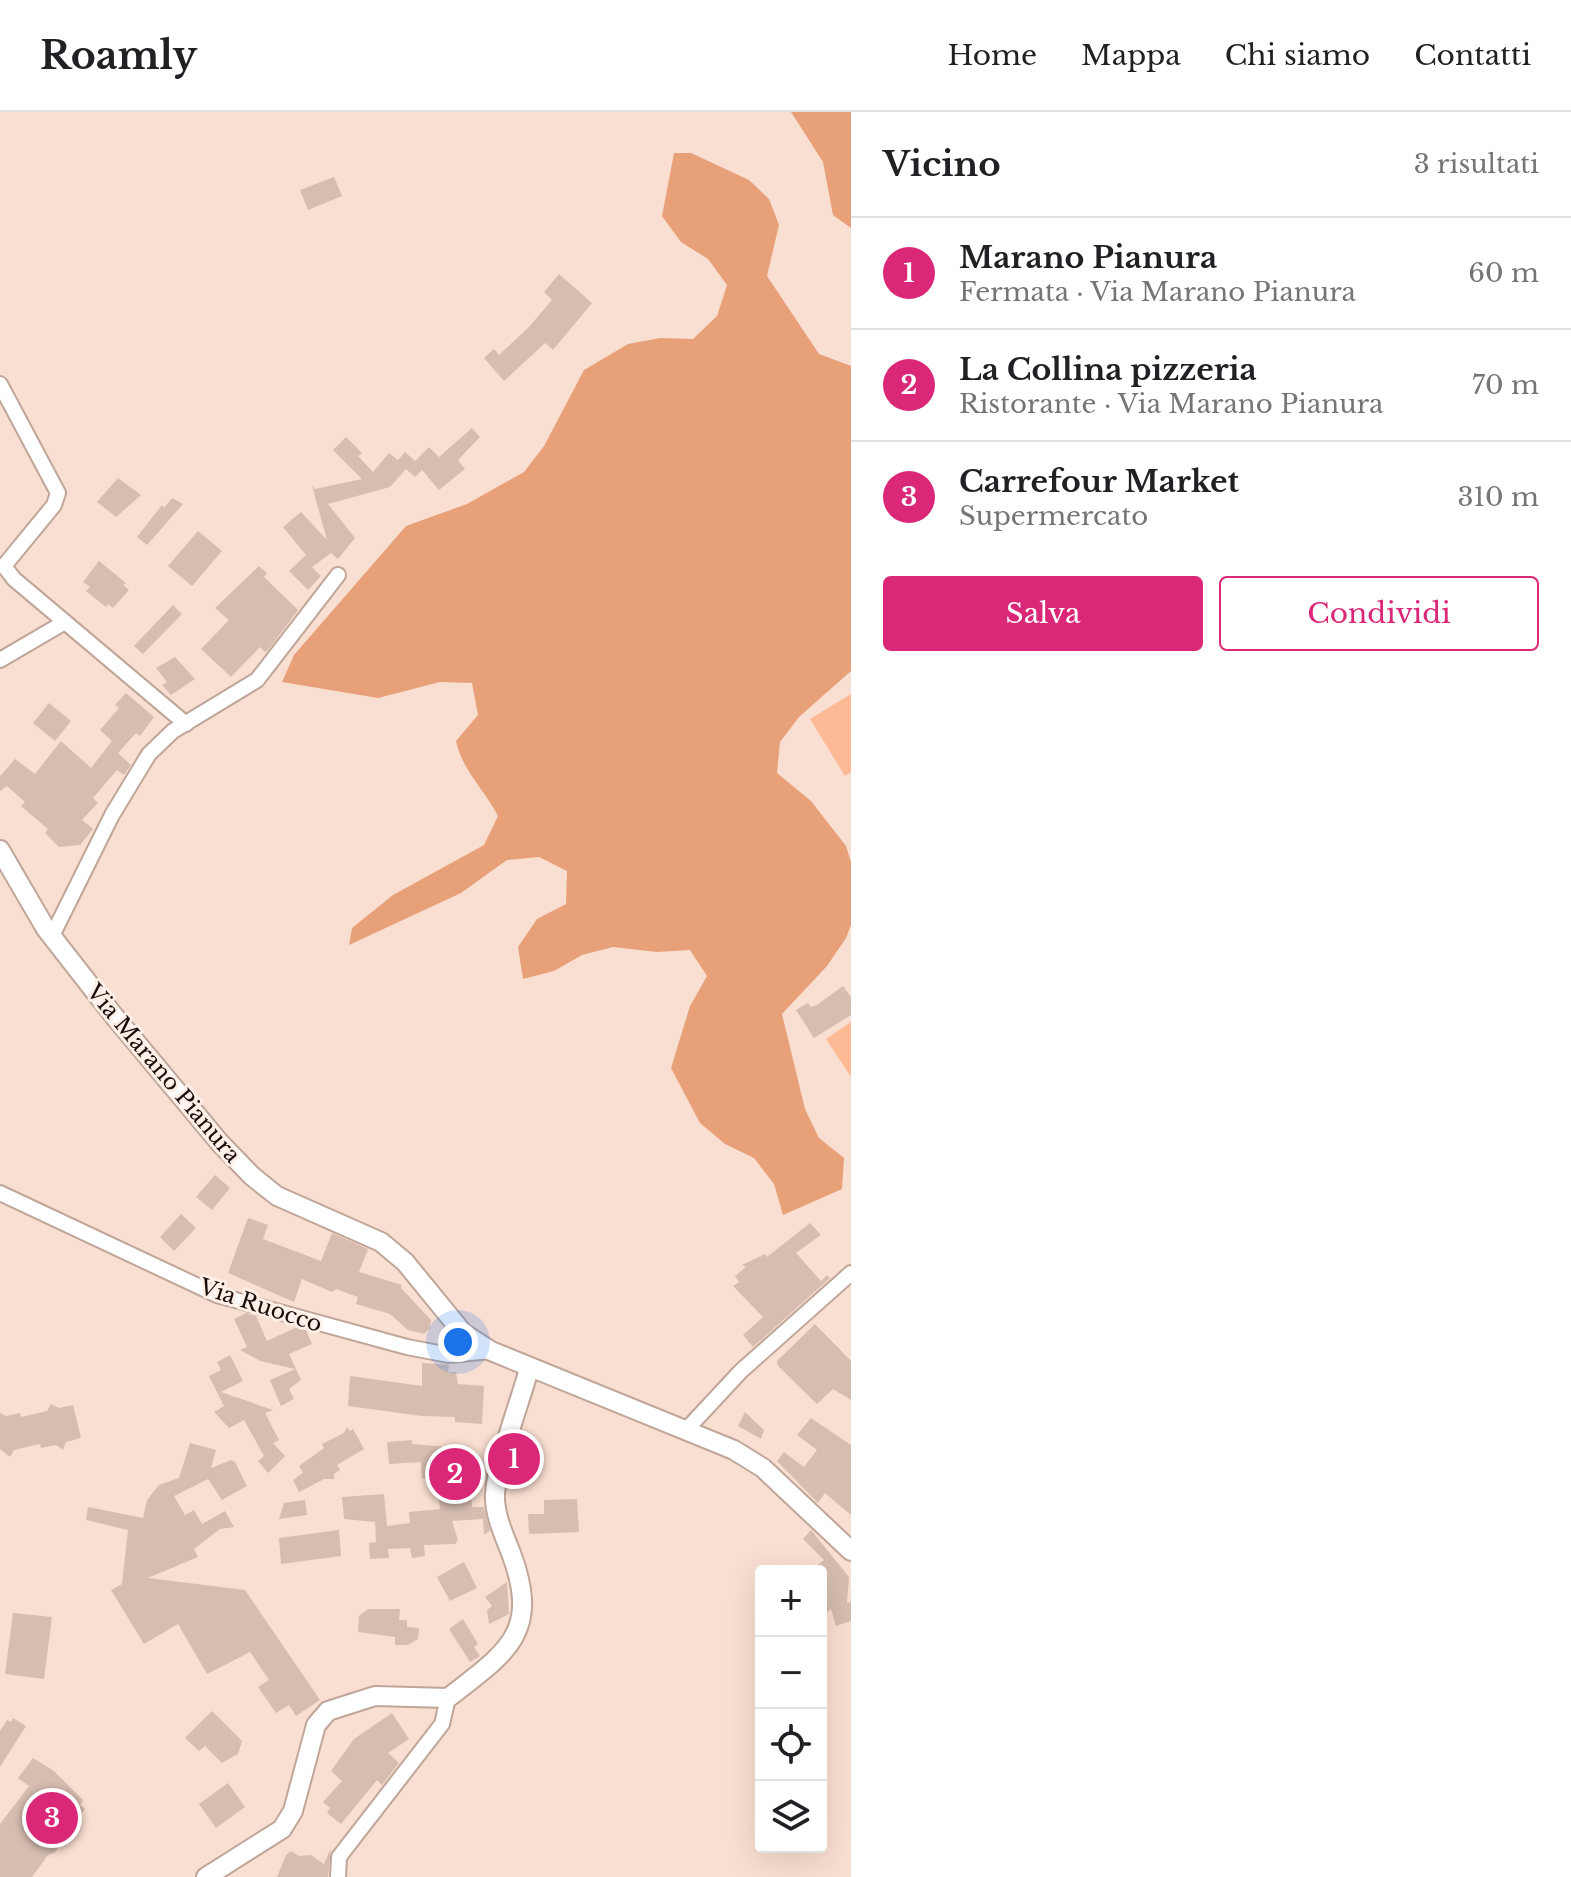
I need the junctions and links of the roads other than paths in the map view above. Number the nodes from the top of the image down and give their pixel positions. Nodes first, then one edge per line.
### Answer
1 (0, 384) edge
2 (338, 575) dead end
3 (65, 622) junction
4 (0, 660) edge
5 (186, 724) junction
6 (0, 850) edge
7 (52, 936) junction
8 (0, 1193) edge
9 (851, 1273) edge
10 (491, 1351) junction
11 (529, 1369) junction
12 (687, 1429) junction
13 (851, 1551) edge
14 (448, 1698) junction
15 (206, 1877) edge
16 (338, 1877) edge

1 - 3 street
2 - 5 street
3 - 4 street
3 - 5 street
5 - 7 street
6 - 7 street, Via Marano Pianura
7 - 10 street, Via Marano Pianura
8 - 10 street, Via Ruocco
9 - 12 street
10 - 11 street, Via Marano Pianura
11 - 12 street, Via Marano Pianura
11 - 14 street
12 - 13 street, Via Marano Pianura
14 - 15 street
14 - 16 street

